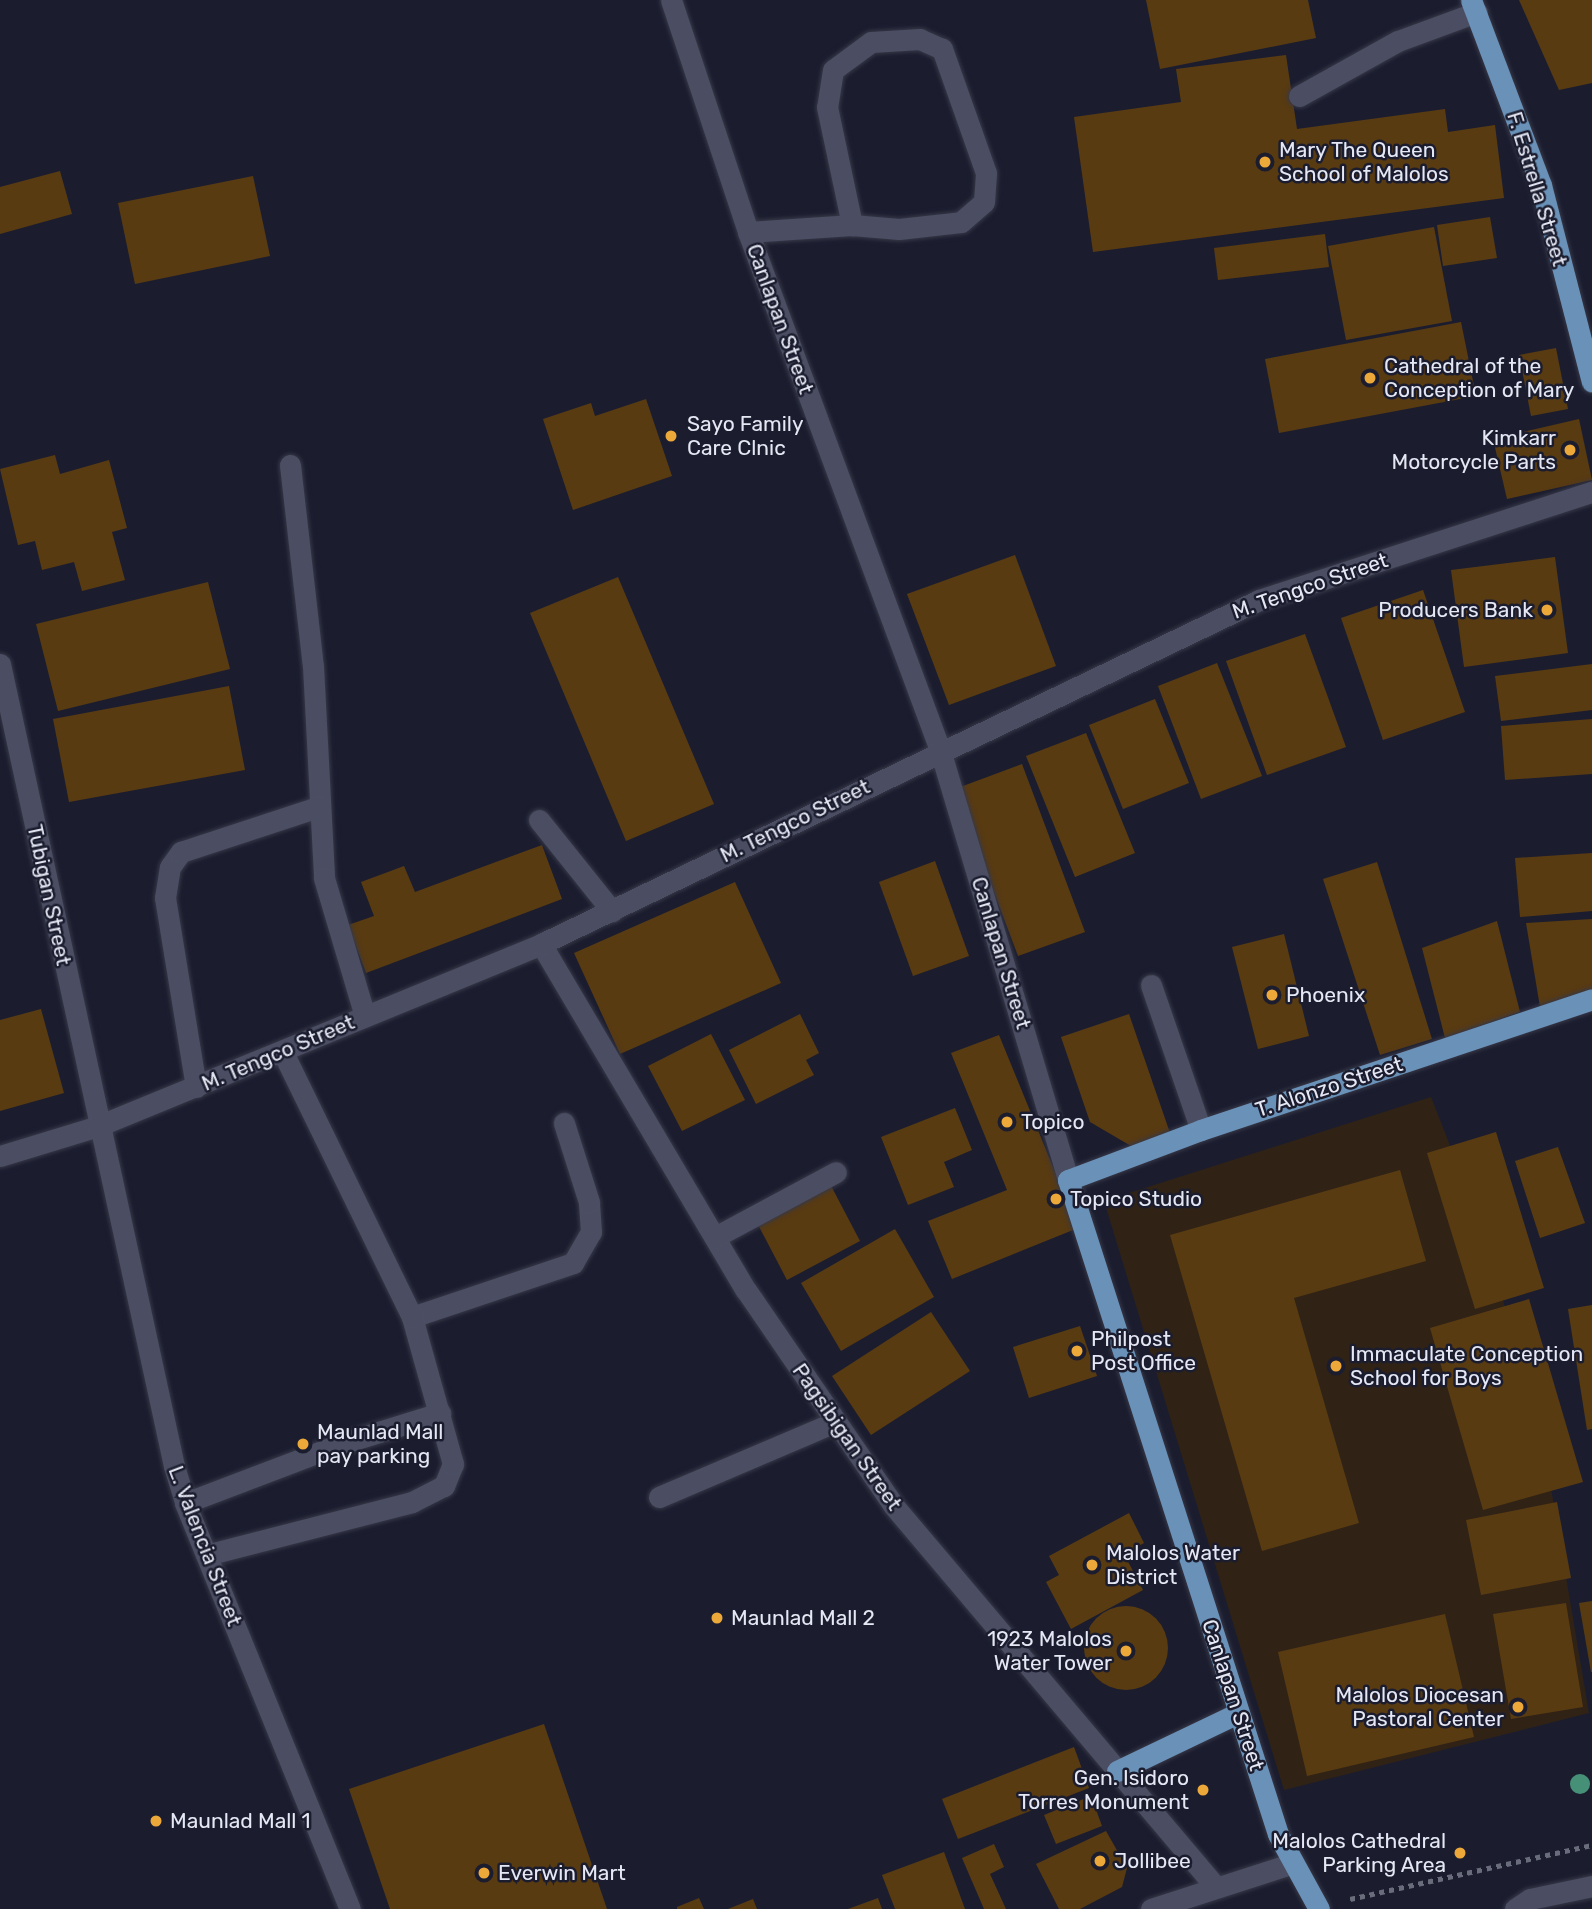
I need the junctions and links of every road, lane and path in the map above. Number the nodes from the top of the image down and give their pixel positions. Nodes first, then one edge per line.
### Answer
1 (671, 0) edge
2 (1474, 6) edge
3 (1298, 96) dead end
4 (852, 225) junction
5 (748, 232) junction
6 (1592, 382) edge
7 (290, 465) dead end
8 (1592, 492) edge
9 (0, 664) edge
10 (940, 750) junction
11 (318, 807) junction
12 (539, 820) dead end
13 (612, 911) junction
14 (541, 944) junction
15 (1151, 985) dead end
16 (1592, 999) edge
17 (365, 1016) junction
18 (283, 1053) junction
19 (196, 1087) junction
20 (564, 1123) dead end
21 (98, 1126) junction
22 (1201, 1130) junction
23 (0, 1156) edge
24 (836, 1172) dead end
25 (1068, 1180) junction
26 (715, 1237) junction
27 (412, 1317) junction
28 (440, 1413) junction
29 (835, 1422) junction
30 (659, 1497) dead end
31 (185, 1503) junction
32 (206, 1555) junction
33 (1238, 1713) junction
34 (1117, 1770) junction
35 (1592, 1845) edge
36 (1293, 1863) junction
37 (1215, 1886) junction
38 (1592, 1886) edge
39 (1318, 1907) edge
40 (350, 1909) edge
41 (1151, 1909) edge
42 (1516, 1909) edge

1 - 5 street, Canlapan Street
2 - 3 street
2 - 6 main road, F. Estrella Street
4 - 4 street
4 - 5 street
5 - 10 street, Canlapan Street
7 - 11 street
8 - 10 street, M. Tengco Street
9 - 21 street, Tubigan Street
10 - 13 street, M. Tengco Street
10 - 25 street, Canlapan Street
11 - 17 street
11 - 19 street
12 - 13 street
13 - 14 street, M. Tengco Street
14 - 17 street, M. Tengco Street
14 - 26 street, Pagsibigan Street
15 - 22 street
16 - 22 main road, T. Alonzo Street
17 - 18 street, M. Tengco Street
18 - 19 street, M. Tengco Street
18 - 27 street
19 - 21 street, M. Tengco Street
20 - 27 street
21 - 23 street, M. Tengco Street
21 - 31 street, L. Valencia Street
22 - 25 main road, T. Alonzo Street
24 - 26 street
25 - 33 main road, Canlapan Street
26 - 29 street, Pagsibigan Street
27 - 28 street
28 - 31 street
28 - 32 street
29 - 30 street
29 - 34 street, Pagsibigan Street
31 - 32 street, L. Valencia Street
32 - 40 street, L. Valencia Street
33 - 34 main road
33 - 36 main road, Canlapan Street
34 - 37 street, Pagsibigan Street
35 - 39 path
36 - 37 street
36 - 39 main road, Canlapan Street
37 - 41 street
38 - 42 street

